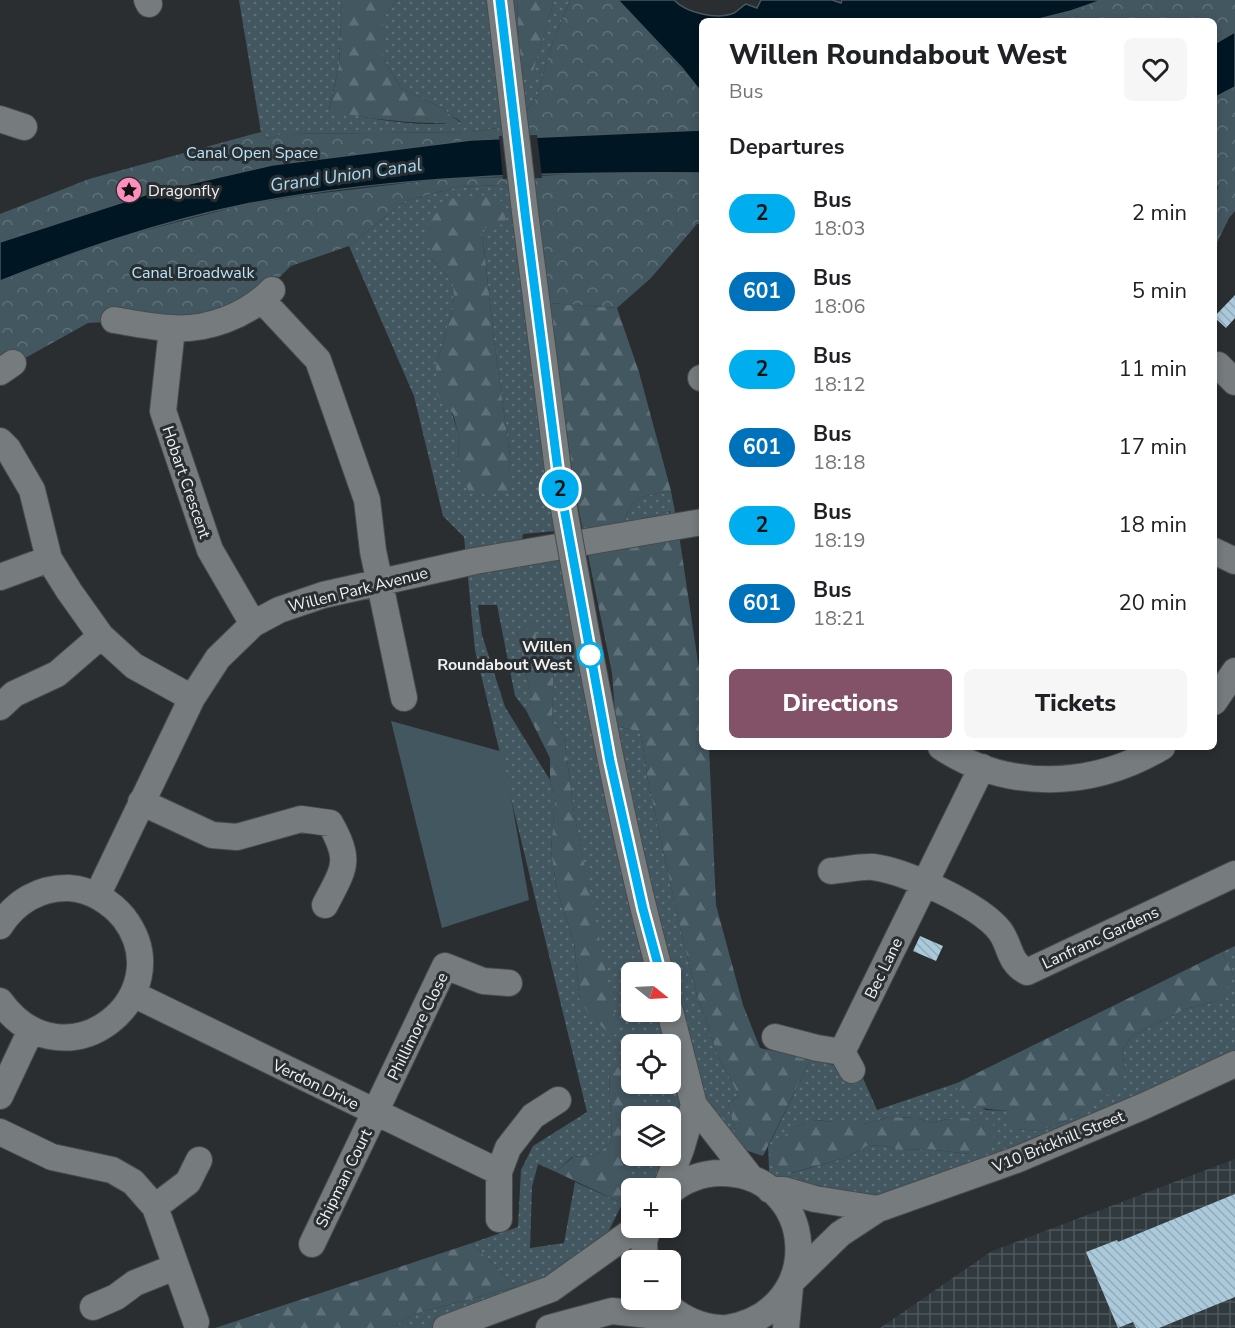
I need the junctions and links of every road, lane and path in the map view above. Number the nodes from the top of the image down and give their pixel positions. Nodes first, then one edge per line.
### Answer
1 (500, 0) edge
2 (114, 320) dead end
3 (172, 329) junction
4 (0, 441) edge
5 (699, 522) edge
6 (1217, 552) edge
7 (49, 559) junction
8 (1235, 561) edge
9 (0, 577) edge
10 (380, 582) junction
11 (253, 624) junction
12 (101, 636) junction
13 (1235, 671) edge
14 (192, 698) junction
15 (404, 698) dead end
16 (1217, 698) edge
17 (0, 707) edge
18 (946, 750) edge
19 (1157, 750) edge
20 (982, 767) junction
21 (141, 802) junction
22 (831, 871) dead end
23 (1235, 874) edge
24 (925, 883) junction
25 (97, 896) junction
26 (326, 905) dead end
27 (0, 926) edge
28 (657, 962) edge
29 (509, 983) dead end
30 (133, 994) junction
31 (0, 1001) edge
32 (673, 1022) edge
33 (31, 1030) junction
34 (775, 1037) dead end
35 (1235, 1064) edge
36 (0, 1096) edge
37 (558, 1100) dead end
38 (694, 1105) junction
39 (375, 1113) junction
40 (0, 1132) edge
41 (199, 1160) dead end
42 (499, 1172) junction
43 (670, 1178) edge
44 (761, 1184) junction
45 (681, 1185) edge
46 (154, 1207) junction
47 (878, 1209) junction
48 (499, 1220) dead end
49 (639, 1238) edge
50 (312, 1244) dead end
51 (806, 1256) junction
52 (175, 1267) junction
53 (93, 1307) dead end
54 (680, 1316) edge
55 (781, 1319) edge
56 (196, 1322) dead end
57 (446, 1328) edge
58 (549, 1328) edge
59 (720, 1328) edge
60 (727, 1328) edge

1 - 28 street, bridge
2 - 3 street
3 - 10 street
3 - 11 street, Hobart Crescent
4 - 7 street
5 - 10 street, Willen Park Avenue
6 - 8 street
7 - 9 street
7 - 12 street
10 - 11 street, Willen Park Avenue
10 - 15 street
11 - 14 street, Willen Park Avenue
12 - 14 street
12 - 17 street
13 - 16 street
14 - 21 street, Willen Park Avenue
18 - 20 street
19 - 20 street
20 - 24 street, Bec Lane
21 - 25 street, Willen Park Avenue
21 - 26 street
22 - 24 street
23 - 24 street, Lanfranc Gardens
24 - 34 street, Bec Lane
25 - 27 street
25 - 30 street
29 - 39 street, Phillimore Close
30 - 33 street
30 - 39 street, Verdon Drive
31 - 33 street
32 - 38 street
33 - 36 street
35 - 47 street, V10 Brickhill Street
37 - 42 street
38 - 43 street
38 - 44 street
39 - 42 street, Verdon Drive
39 - 50 street, Shipman Court
40 - 46 street
41 - 46 street
42 - 48 street
44 - 45 street, V10 Brickhill Street
44 - 47 street, V10 Brickhill Street
44 - 51 street
46 - 52 street
47 - 51 street, V10 Brickhill Street
49 - 57 street
51 - 55 street, V10 Brickhill Street
52 - 53 street
52 - 56 street
54 - 58 street
54 - 59 street
55 - 60 street

